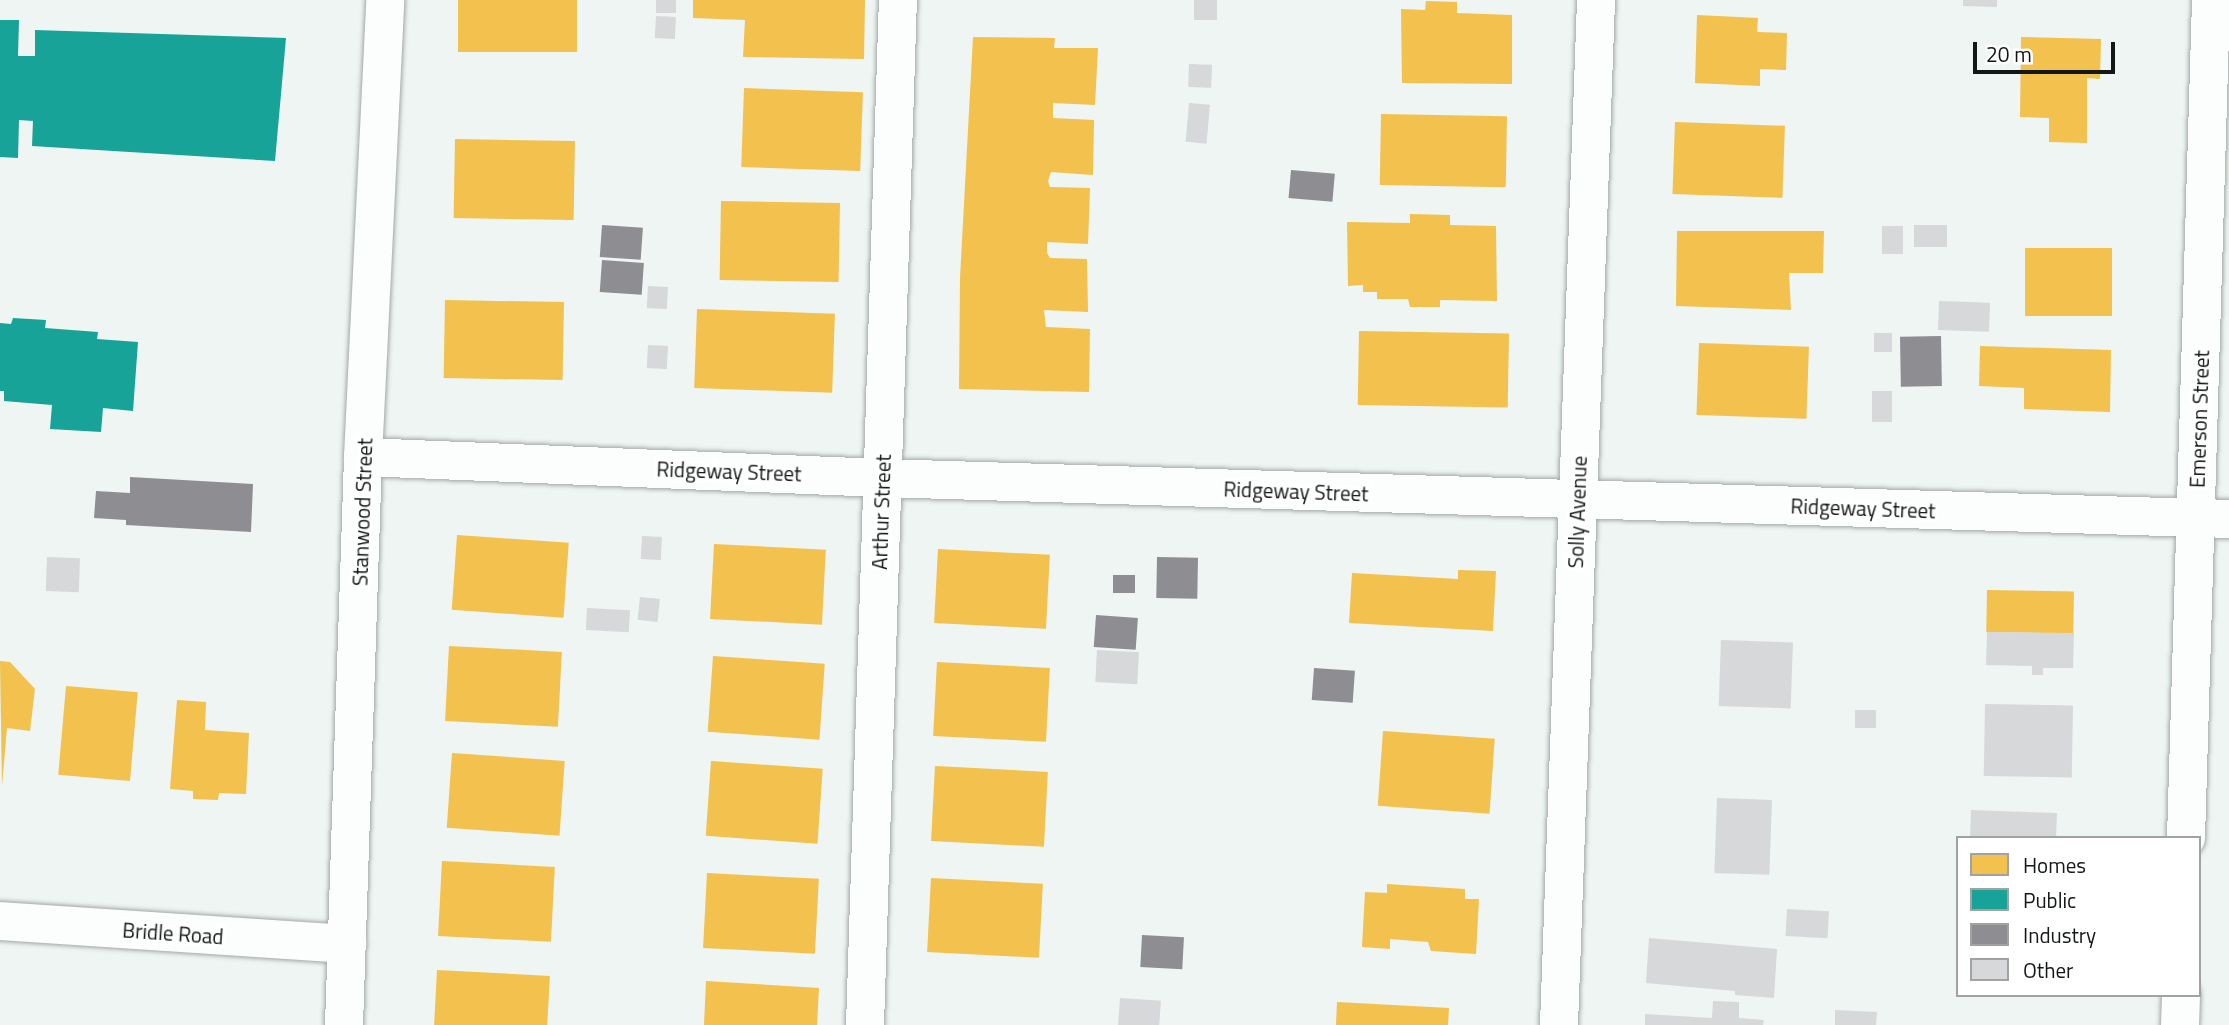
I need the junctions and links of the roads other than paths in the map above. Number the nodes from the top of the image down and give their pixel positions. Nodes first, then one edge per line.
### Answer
1 (385, 0) edge
2 (898, 0) edge
3 (1596, 0) edge
4 (2211, 0) edge
5 (363, 457) junction
6 (882, 478) junction
7 (1577, 500) junction
8 (2212, 518) edge
9 (2186, 836) edge
10 (0, 921) edge
11 (347, 944) junction
12 (2181, 997) edge
13 (344, 1025) edge
14 (865, 1025) edge
15 (1559, 1025) edge
16 (2180, 1025) edge

1 - 5 street, Stanwood Street
2 - 6 street, Arthur Street
3 - 7 street, Solly Avenue
4 - 8 street, Emerson Street
5 - 6 street, Ridgeway Street
5 - 11 street, Stanwood Street
6 - 7 street, Ridgeway Street
6 - 14 street, Arthur Street
7 - 8 street, Ridgeway Street
7 - 15 street, Solly Avenue
8 - 9 street, Emerson Street
10 - 11 street, Bridle Road
11 - 13 street, Stanwood Street
12 - 16 street

